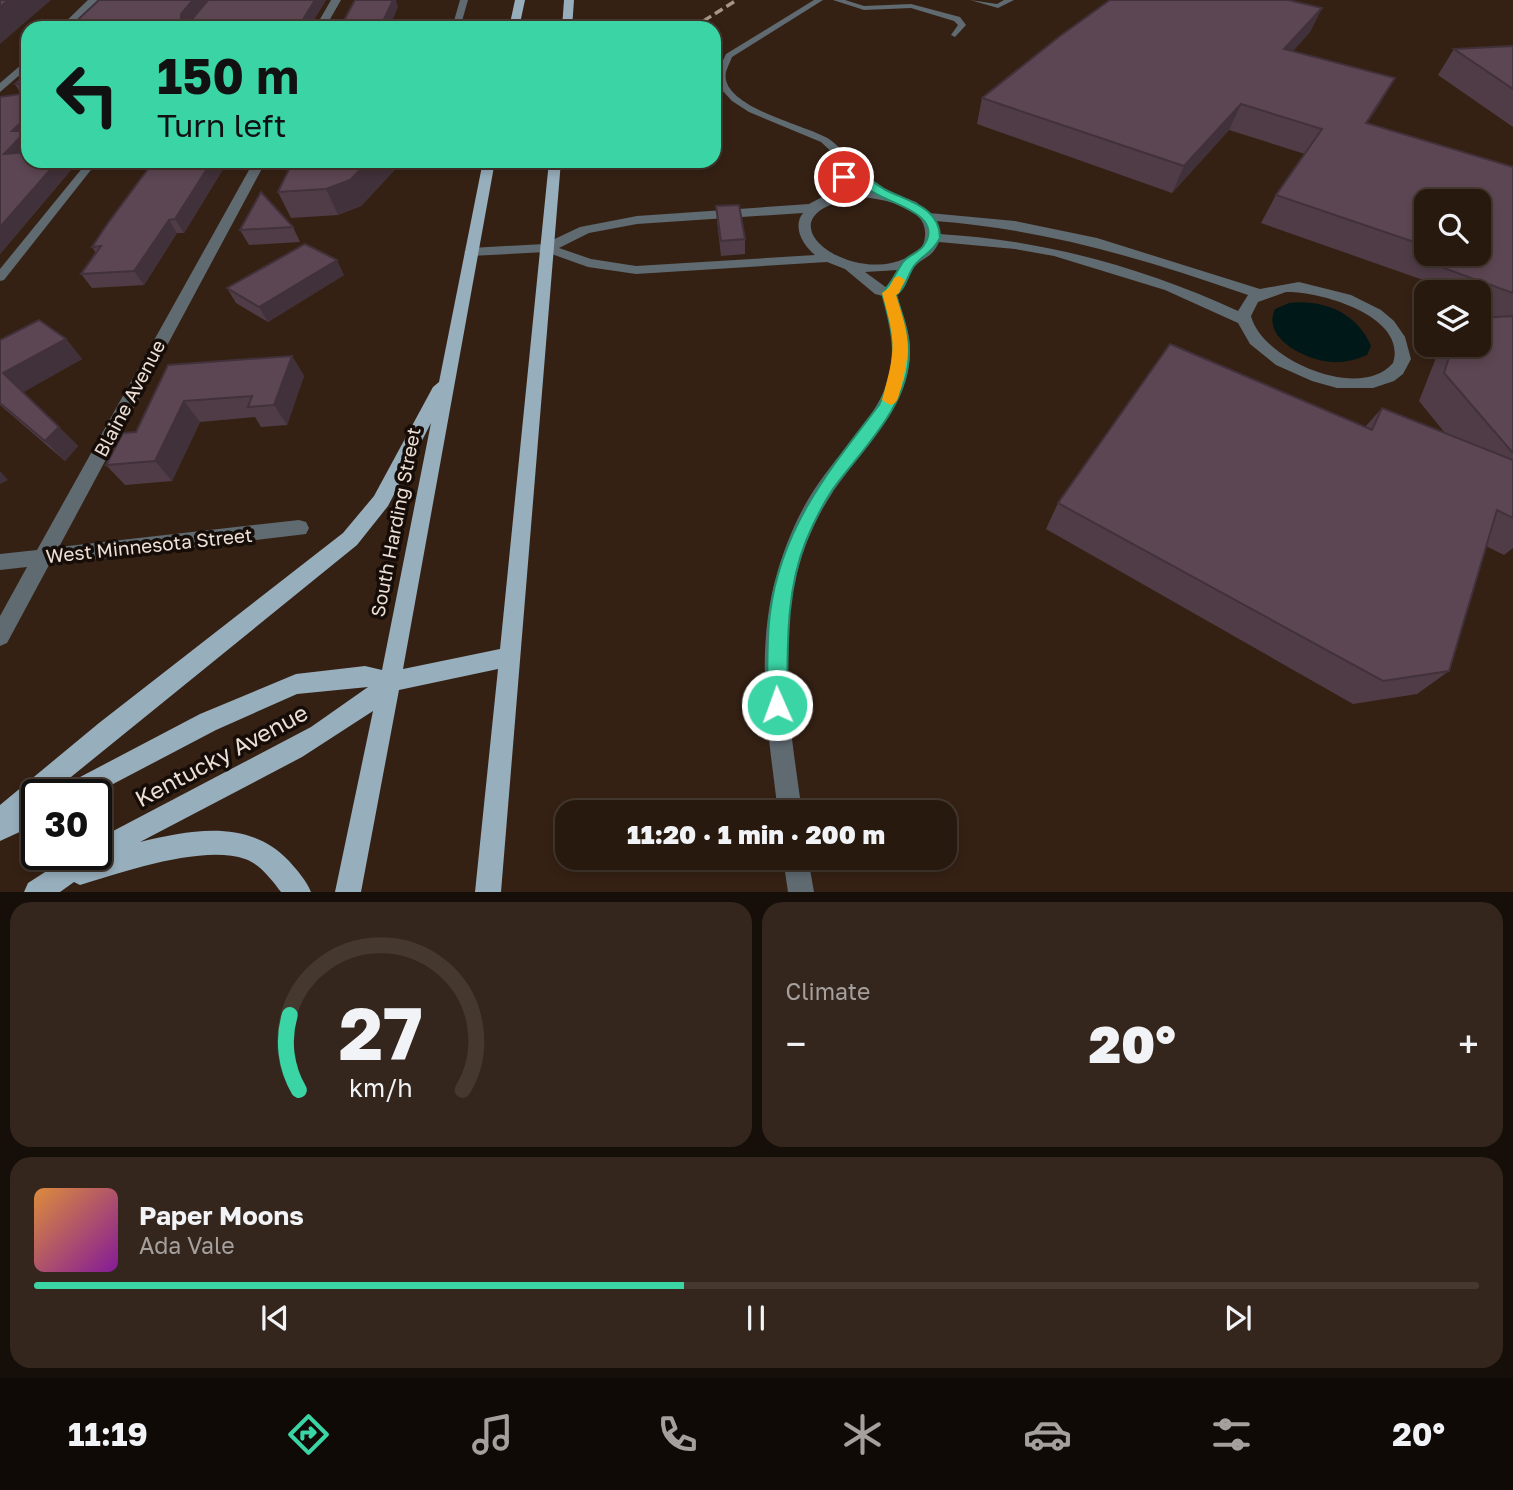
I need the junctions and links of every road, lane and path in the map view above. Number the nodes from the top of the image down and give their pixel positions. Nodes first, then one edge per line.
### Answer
1 (93, 0) edge
2 (336, 0) edge
3 (464, 0) edge
4 (520, 0) edge
5 (569, 0) edge
6 (819, 0) edge
7 (837, 0) edge
8 (974, 0) edge
9 (1010, 0) edge
10 (71, 21) edge
11 (324, 21) edge
12 (458, 21) edge
13 (516, 21) edge
14 (567, 21) edge
15 (955, 35) dead end
16 (721, 65) edge
17 (21, 69) edge
18 (721, 84) edge
19 (0, 89) edge
20 (87, 168) edge
21 (256, 168) edge
22 (488, 168) edge
23 (554, 168) edge
24 (850, 173) junction
25 (888, 196) junction
26 (829, 199) junction
27 (813, 208) junction
28 (927, 217) junction
29 (934, 238) junction
30 (547, 248) junction
31 (471, 253) junction
32 (828, 258) junction
33 (909, 262) junction
34 (846, 265) junction
35 (0, 277) edge
36 (889, 293) junction
37 (1260, 293) junction
38 (1244, 320) junction
39 (449, 372) junction
40 (299, 528) dead end
41 (44, 557) junction
42 (0, 562) edge
43 (0, 636) edge
44 (508, 658) junction
45 (390, 682) junction
46 (100, 779) edge
47 (789, 800) edge
48 (21, 819) edge
49 (0, 821) edge
50 (0, 829) edge
51 (798, 870) edge
52 (47, 885) edge
53 (299, 891) edge
54 (348, 891) edge
55 (488, 891) edge
56 (801, 891) edge

1 - 10 street
2 - 11 street
3 - 12 lane
4 - 13 main road
5 - 14 main road
6 - 16 lane
7 - 15 lane
8 - 9 lane
17 - 19 street
18 - 24 lane
20 - 35 lane
21 - 41 street, Blaine Avenue
22 - 31 main road, South Harding Street
23 - 30 main road
24 - 25 street
24 - 26 street
25 - 26 street
25 - 28 street
26 - 27 street
27 - 30 street
27 - 32 street
28 - 29 street
28 - 37 street
29 - 33 street
29 - 38 street
30 - 31 street
30 - 32 street
30 - 44 main road
31 - 39 main road, South Harding Street
32 - 34 street
33 - 34 street
33 - 36 street
34 - 36 street
36 - 47 street
37 - 38 street
37 - 38 street
39 - 45 main road, South Harding Street
39 - 49 main road
40 - 41 street, West Minnesota Street
41 - 42 street, West Minnesota Street
41 - 43 street, Blaine Avenue
44 - 45 main road, Kentucky Avenue
44 - 55 main road
45 - 46 main road, Kentucky Avenue
45 - 52 main road, Kentucky Avenue
45 - 54 main road, South Harding Street
48 - 50 main road
51 - 56 street
52 - 53 main road

